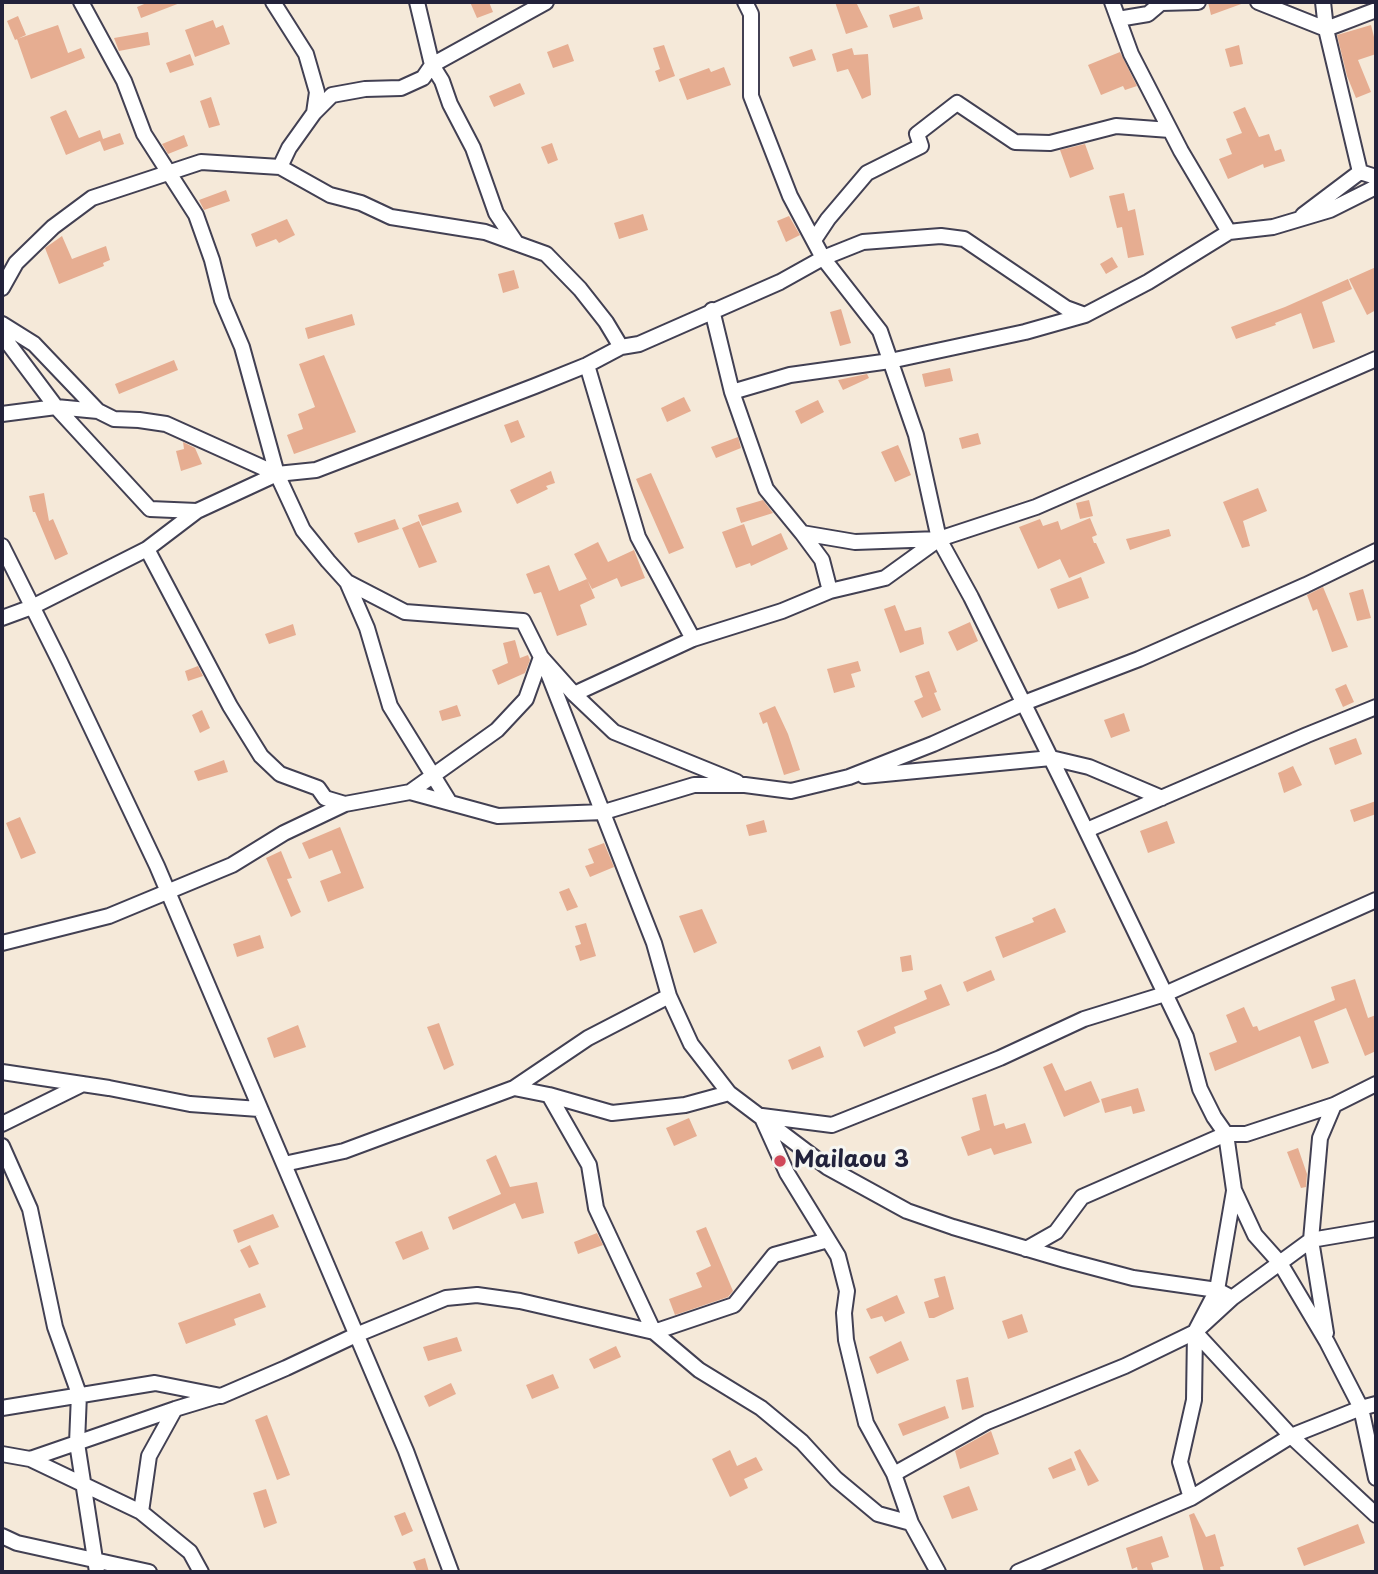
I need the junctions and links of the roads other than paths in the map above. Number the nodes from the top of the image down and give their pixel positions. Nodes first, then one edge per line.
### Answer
1 (81, 2) edge
2 (273, 2) edge
3 (417, 2) edge
4 (546, 2) edge
5 (745, 2) edge
6 (1112, 2) edge
7 (1198, 2) edge
8 (1258, 2) edge
9 (1323, 2) edge
10 (1376, 10) edge
11 (1118, 19) junction
12 (1326, 29) junction
13 (432, 65) junction
14 (314, 113) junction
15 (1170, 130) junction
16 (280, 167) junction
17 (167, 172) junction
18 (1360, 172) junction
19 (1376, 177) edge
20 (1376, 187) edge
21 (1295, 221) junction
22 (1229, 232) junction
23 (814, 240) junction
24 (515, 241) junction
25 (823, 258) junction
26 (2, 288) edge
27 (712, 310) junction
28 (1085, 315) junction
29 (2, 324) edge
30 (2, 335) edge
31 (621, 347) junction
32 (1376, 359) edge
33 (890, 361) junction
34 (587, 365) junction
35 (732, 392) junction
36 (56, 407) junction
37 (98, 411) junction
38 (2, 414) edge
39 (277, 474) junction
40 (197, 511) junction
41 (802, 533) junction
42 (939, 539) junction
43 (2, 546) edge
44 (147, 550) junction
45 (1376, 551) edge
46 (347, 582) junction
47 (830, 591) junction
48 (32, 607) junction
49 (2, 618) edge
50 (694, 639) junction
51 (541, 657) junction
52 (574, 694) junction
53 (1024, 703) junction
54 (1376, 707) edge
55 (1051, 758) junction
56 (434, 775) junction
57 (849, 777) junction
58 (745, 785) junction
59 (410, 792) junction
60 (1162, 798) junction
61 (450, 803) junction
62 (345, 804) junction
63 (604, 811) junction
64 (1087, 830) junction
65 (167, 892) junction
66 (1376, 900) edge
67 (2, 943) edge
68 (1165, 994) junction
69 (669, 996) junction
70 (2, 1072) edge
71 (83, 1084) junction
72 (1376, 1084) edge
73 (514, 1088) junction
74 (729, 1093) junction
75 (549, 1095) junction
76 (1334, 1105) junction
77 (259, 1110) junction
78 (761, 1116) junction
79 (2, 1124) edge
80 (1226, 1133) junction
81 (2, 1146) edge
82 (284, 1164) junction
83 (1234, 1190) junction
84 (1376, 1229) edge
85 (828, 1240) junction
86 (1311, 1240) junction
87 (1026, 1249) junction
88 (1280, 1263) junction
89 (1217, 1290) junction
90 (1232, 1298) junction
91 (654, 1332) junction
92 (1195, 1332) junction
93 (356, 1335) junction
94 (1327, 1342) junction
95 (79, 1394) junction
96 (221, 1396) junction
97 (1376, 1404) edge
98 (2, 1408) edge
99 (1361, 1408) junction
100 (175, 1409) junction
101 (1291, 1436) junction
102 (77, 1443) junction
103 (2, 1454) edge
104 (30, 1459) junction
105 (894, 1474) junction
106 (1376, 1478) edge
107 (82, 1484) junction
108 (1191, 1498) junction
109 (141, 1512) junction
110 (1376, 1515) edge
111 (911, 1522) junction
112 (2, 1536) edge
113 (96, 1566) edge
114 (149, 1572) edge
115 (201, 1572) edge
116 (452, 1572) edge
117 (938, 1572) edge
118 (1018, 1572) edge

1 - 17 street
2 - 14 street
3 - 13 street
4 - 13 street
5 - 23 street
6 - 11 street
7 - 11 street
8 - 12 street
9 - 12 street
10 - 12 street
11 - 15 street
12 - 18 street
13 - 14 street
13 - 24 street
14 - 16 street
15 - 22 street
15 - 23 street
16 - 17 street
16 - 24 street
17 - 26 street
17 - 39 street
18 - 19 street
18 - 21 street
20 - 21 street
21 - 22 street
22 - 28 street
23 - 25 street
24 - 31 street
25 - 27 street
25 - 28 street
25 - 33 street
27 - 31 street
27 - 35 street
28 - 33 street
29 - 37 street
30 - 36 street
31 - 34 street
32 - 42 street
33 - 35 street
33 - 42 street
34 - 39 street
34 - 50 street
35 - 41 street
36 - 37 street
36 - 38 street
36 - 40 street
37 - 39 street
39 - 40 street
39 - 46 street
40 - 44 street
41 - 42 street
41 - 47 street
42 - 47 street
42 - 53 street
43 - 48 street
44 - 48 street
44 - 62 street
45 - 53 street
46 - 51 street
46 - 56 street
47 - 50 street
48 - 49 street
48 - 65 street
50 - 52 street
51 - 52 street
51 - 56 street
51 - 63 street
52 - 58 street
53 - 55 street
53 - 57 street
54 - 60 street
55 - 57 street
55 - 60 street
55 - 64 street
56 - 59 street
56 - 61 street
57 - 58 street
58 - 63 street
59 - 61 street
59 - 62 street
60 - 64 street
61 - 63 street
62 - 65 street
63 - 69 street
64 - 68 street
65 - 67 street
65 - 77 street
66 - 68 street
68 - 78 street
68 - 80 street
69 - 73 street
69 - 74 street
70 - 71 street
71 - 77 street
71 - 79 street
72 - 76 street
73 - 75 street
73 - 82 street
74 - 75 street
74 - 78 street
75 - 91 street
76 - 80 street
76 - 86 street
77 - 82 street
78 - 85 street
78 - 87 street
80 - 83 street
80 - 87 street
81 - 95 street
82 - 93 street
83 - 88 street
83 - 89 street
84 - 86 street
85 - 91 street
85 - 105 street
86 - 88 street
86 - 94 street
87 - 89 street
88 - 90 street
88 - 94 street
89 - 90 street
89 - 92 street
90 - 92 street
91 - 93 street
91 - 111 street
92 - 101 street
92 - 105 street
92 - 108 street
93 - 96 street
93 - 116 street
94 - 99 street
95 - 96 street
95 - 98 street
95 - 102 street
96 - 100 street
97 - 99 street
99 - 101 street
99 - 106 street
100 - 102 street
100 - 109 street
101 - 108 street
101 - 110 street
102 - 104 street
102 - 107 street
103 - 104 street
104 - 107 street
105 - 111 street
107 - 109 street
107 - 113 street
108 - 118 street
109 - 115 street
111 - 117 street
112 - 113 street
113 - 114 street

